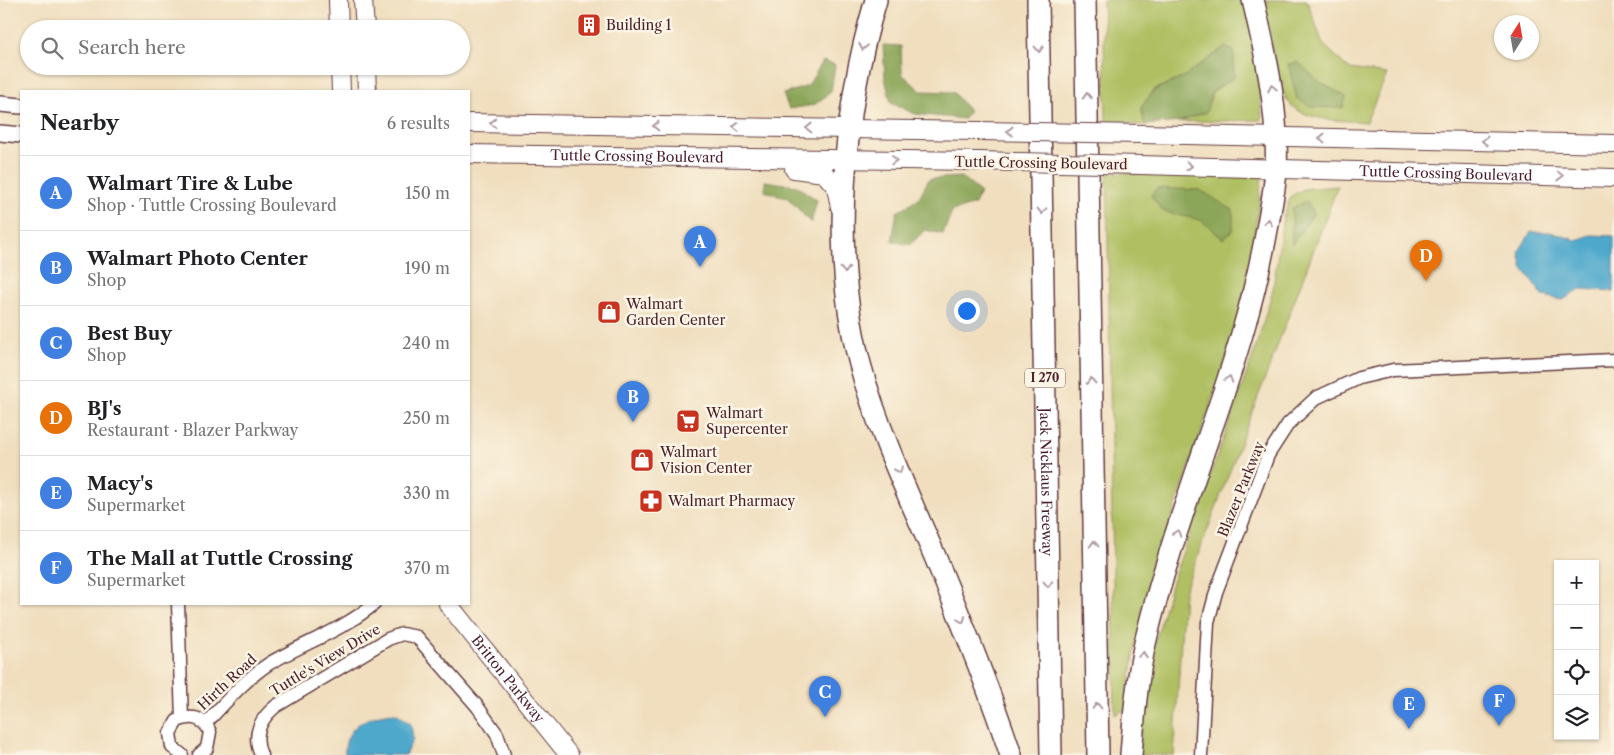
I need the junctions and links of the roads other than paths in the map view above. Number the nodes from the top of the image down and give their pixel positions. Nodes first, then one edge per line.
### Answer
1 (338, 0) edge
2 (363, 0) edge
3 (876, 0) edge
4 (1038, 0) edge
5 (1085, 0) edge
6 (1253, 0) edge
7 (339, 20) edge
8 (364, 20) edge
9 (340, 75) edge
10 (366, 75) edge
11 (341, 90) edge
12 (367, 90) edge
13 (0, 104) edge
14 (20, 106) edge
15 (470, 123) edge
16 (850, 129) junction
17 (0, 133) edge
18 (20, 136) edge
19 (1275, 137) junction
20 (1614, 144) edge
21 (470, 154) edge
22 (718, 158) junction
23 (846, 159) junction
24 (1276, 169) junction
25 (1614, 178) edge
26 (843, 221) junction
27 (1614, 360) edge
28 (178, 605) edge
29 (373, 605) edge
30 (449, 605) edge
31 (182, 719) junction
32 (205, 724) junction
33 (182, 755) edge
34 (199, 755) edge
35 (262, 755) edge
36 (504, 755) edge
37 (569, 755) edge
38 (1012, 755) edge
39 (1051, 755) edge
40 (1098, 755) edge
41 (1131, 755) edge
42 (1201, 755) edge

1 - 7 main road
2 - 8 main road
3 -> 16 highway
4 -> 39 highway, Jack Nicklaus Freeway / I 270
40 -> 5 highway
19 -> 6 highway
9 - 11 main road
10 - 12 main road
13 - 14 street
16 -> 15 main road
19 -> 16 main road, bridge
16 - 23 highway
17 - 18 street
20 -> 19 main road
19 - 24 highway
21 - 22 main road, Tuttle Crossing Boulevard
22 - 23 main road, Tuttle Crossing Boulevard
22 - 26 main road
23 -> 24 main road, Tuttle Crossing Boulevard, bridge
23 - 26 highway
24 -> 25 main road, Tuttle Crossing Boulevard
41 -> 24 highway
26 -> 38 highway
27 - 42 street, Blazer Parkway
28 - 31 street, Hirth Road
29 - 32 street, Hirth Road
30 - 37 main road, Britton Parkway
31 - 32 street
31 - 33 street
32 - 34 street
35 - 36 street, Tuttle's View Drive

